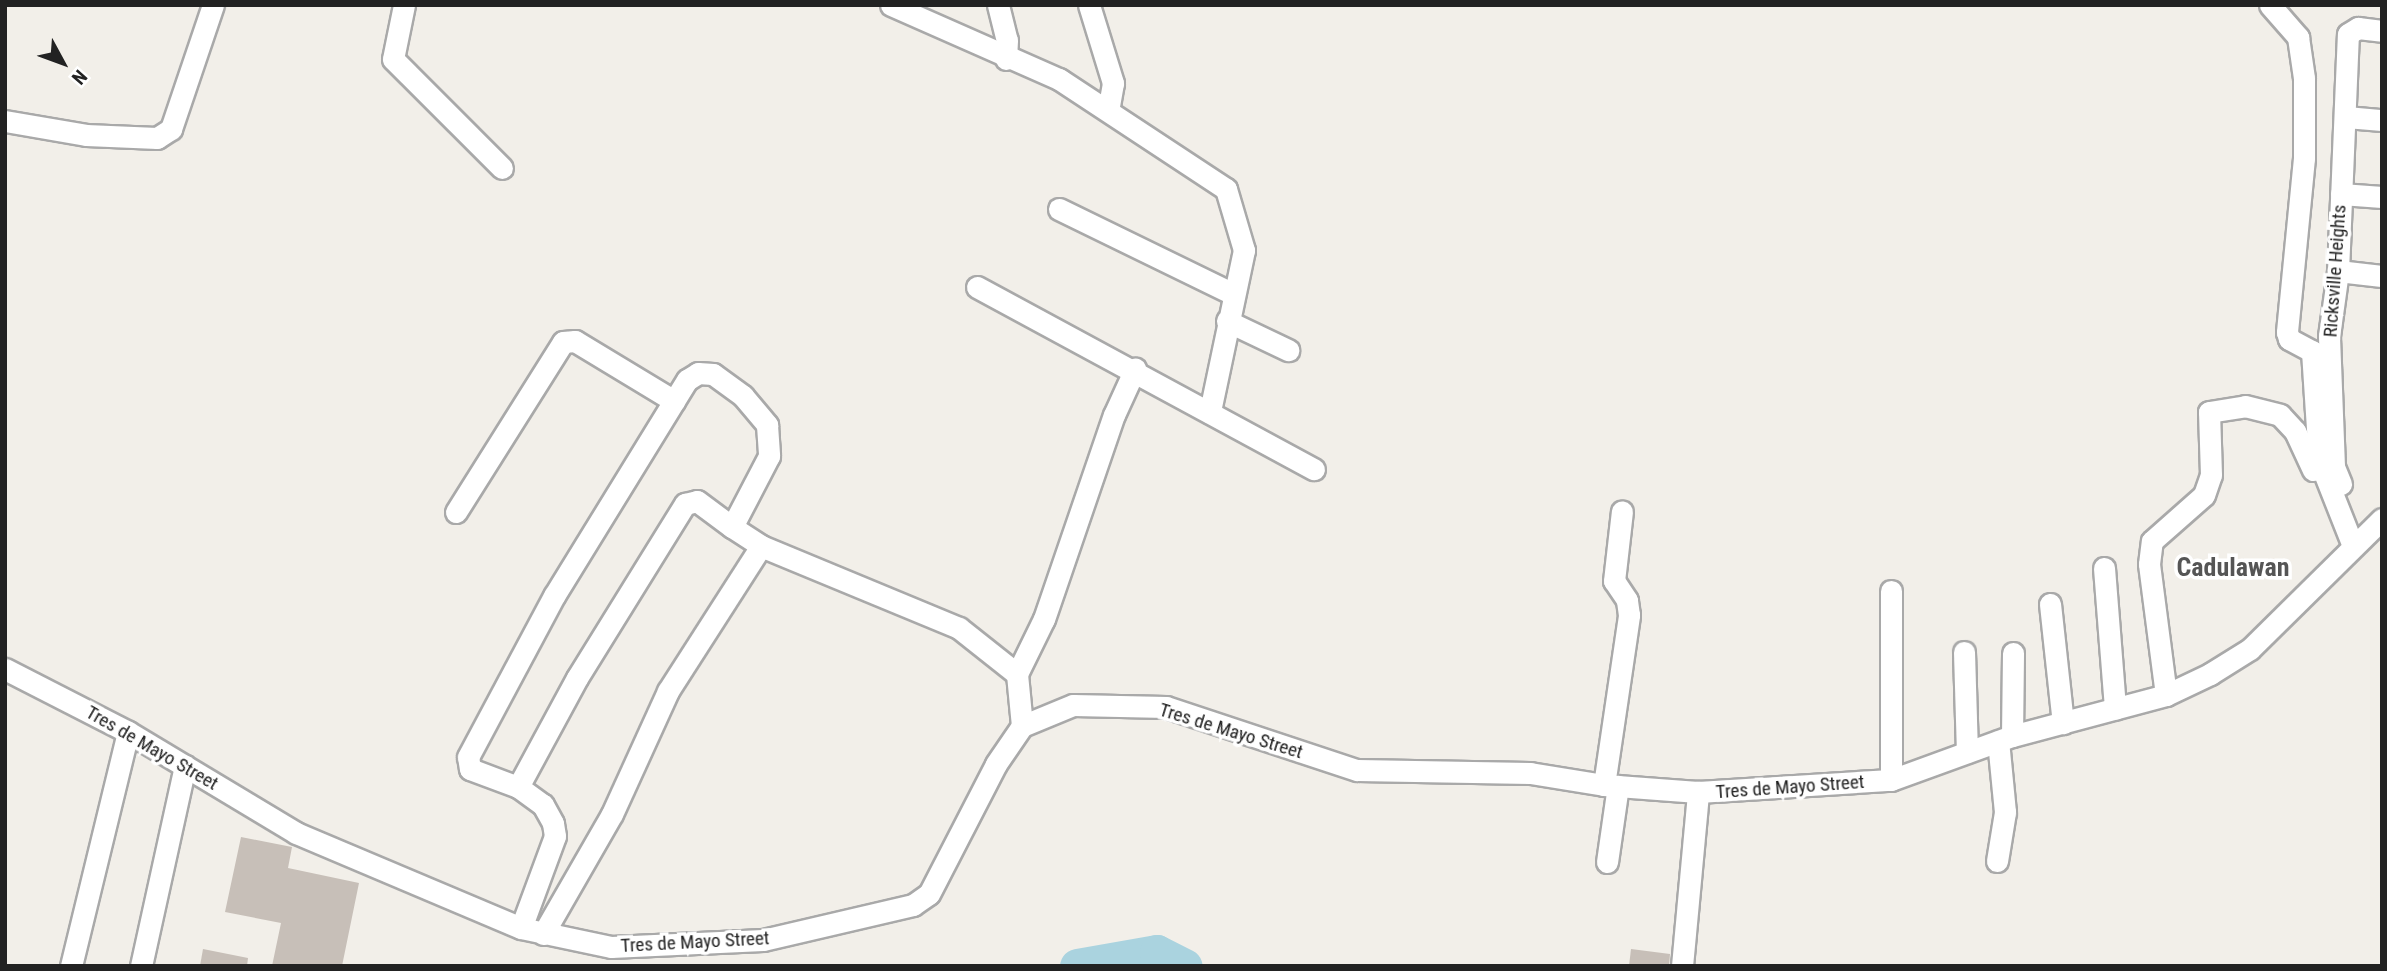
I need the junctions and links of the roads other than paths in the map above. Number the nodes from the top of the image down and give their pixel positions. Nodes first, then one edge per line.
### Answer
1 (213, 5) edge
2 (404, 5) edge
3 (891, 5) edge
4 (998, 5) edge
5 (1089, 5) edge
6 (2270, 5) edge
7 (2382, 32) edge
8 (1006, 60) junction
9 (1108, 110) junction
10 (2346, 117) junction
11 (2382, 120) edge
12 (5, 121) edge
13 (502, 168) dead end
14 (2340, 194) junction
15 (2382, 197) edge
16 (1059, 209) dead end
17 (2338, 271) junction
18 (2382, 276) edge
19 (976, 288) dead end
20 (1233, 293) junction
21 (1227, 321) junction
22 (1288, 350) dead end
23 (1135, 369) junction
24 (674, 401) junction
25 (1210, 412) junction
26 (1314, 469) dead end
27 (1622, 511) dead end
28 (456, 512) dead end
29 (2382, 519) edge
30 (732, 527) junction
31 (761, 545) junction
32 (2355, 545) junction
33 (2104, 568) dead end
34 (1891, 591) dead end
35 (2050, 604) dead end
36 (1965, 652) dead end
37 (2013, 653) dead end
38 (5, 669) edge
39 (1017, 674) junction
40 (2166, 695) junction
41 (2115, 709) junction
42 (2063, 723) junction
43 (1022, 726) junction
44 (128, 732) junction
45 (2005, 739) junction
46 (1967, 752) junction
47 (186, 766) junction
48 (1891, 780) junction
49 (1611, 785) junction
50 (518, 787) junction
51 (1698, 792) junction
52 (1997, 861) dead end
53 (1607, 862) dead end
54 (521, 928) junction
55 (543, 934) junction
56 (71, 966) edge
57 (141, 966) edge
58 (1682, 966) edge

1 - 12 street
2 - 13 street
3 - 8 street
4 - 8 street
5 - 9 street
6 - 32 street
7 - 10 street, Ricksville Heights
8 - 9 street
9 - 20 street
10 - 11 street
10 - 14 street, Ricksville Heights
14 - 15 street
14 - 17 street, Ricksville Heights
16 - 20 street
17 - 18 street
17 - 32 street, Ricksville Heights
19 - 23 street
20 - 21 street
21 - 22 street
21 - 25 street
23 - 25 street
23 - 39 street
24 - 28 street
24 - 30 street
24 - 50 street
25 - 26 street
27 - 49 street
29 - 32 street, Tres de Mayo Street
30 - 31 street
30 - 50 street
31 - 39 street
31 - 55 street
32 - 40 street, Tres de Mayo Street
32 - 40 street
33 - 41 street
34 - 48 street
35 - 42 street
36 - 46 street
37 - 45 street
38 - 44 street, Tres de Mayo Street
39 - 43 street
40 - 41 street, Tres de Mayo Street
41 - 42 street, Tres de Mayo Street
42 - 45 street, Tres de Mayo Street
43 - 49 street, Tres de Mayo Street
43 - 55 street, Tres de Mayo Street
44 - 47 street, Tres de Mayo Street
44 - 56 street
45 - 46 street, Tres de Mayo Street
45 - 52 street
46 - 48 street, Tres de Mayo Street
47 - 54 street, Tres de Mayo Street
47 - 57 street
48 - 51 street, Tres de Mayo Street
49 - 51 street, Tres de Mayo Street
49 - 53 street
50 - 54 street
51 - 58 street
54 - 55 street, Tres de Mayo Street

